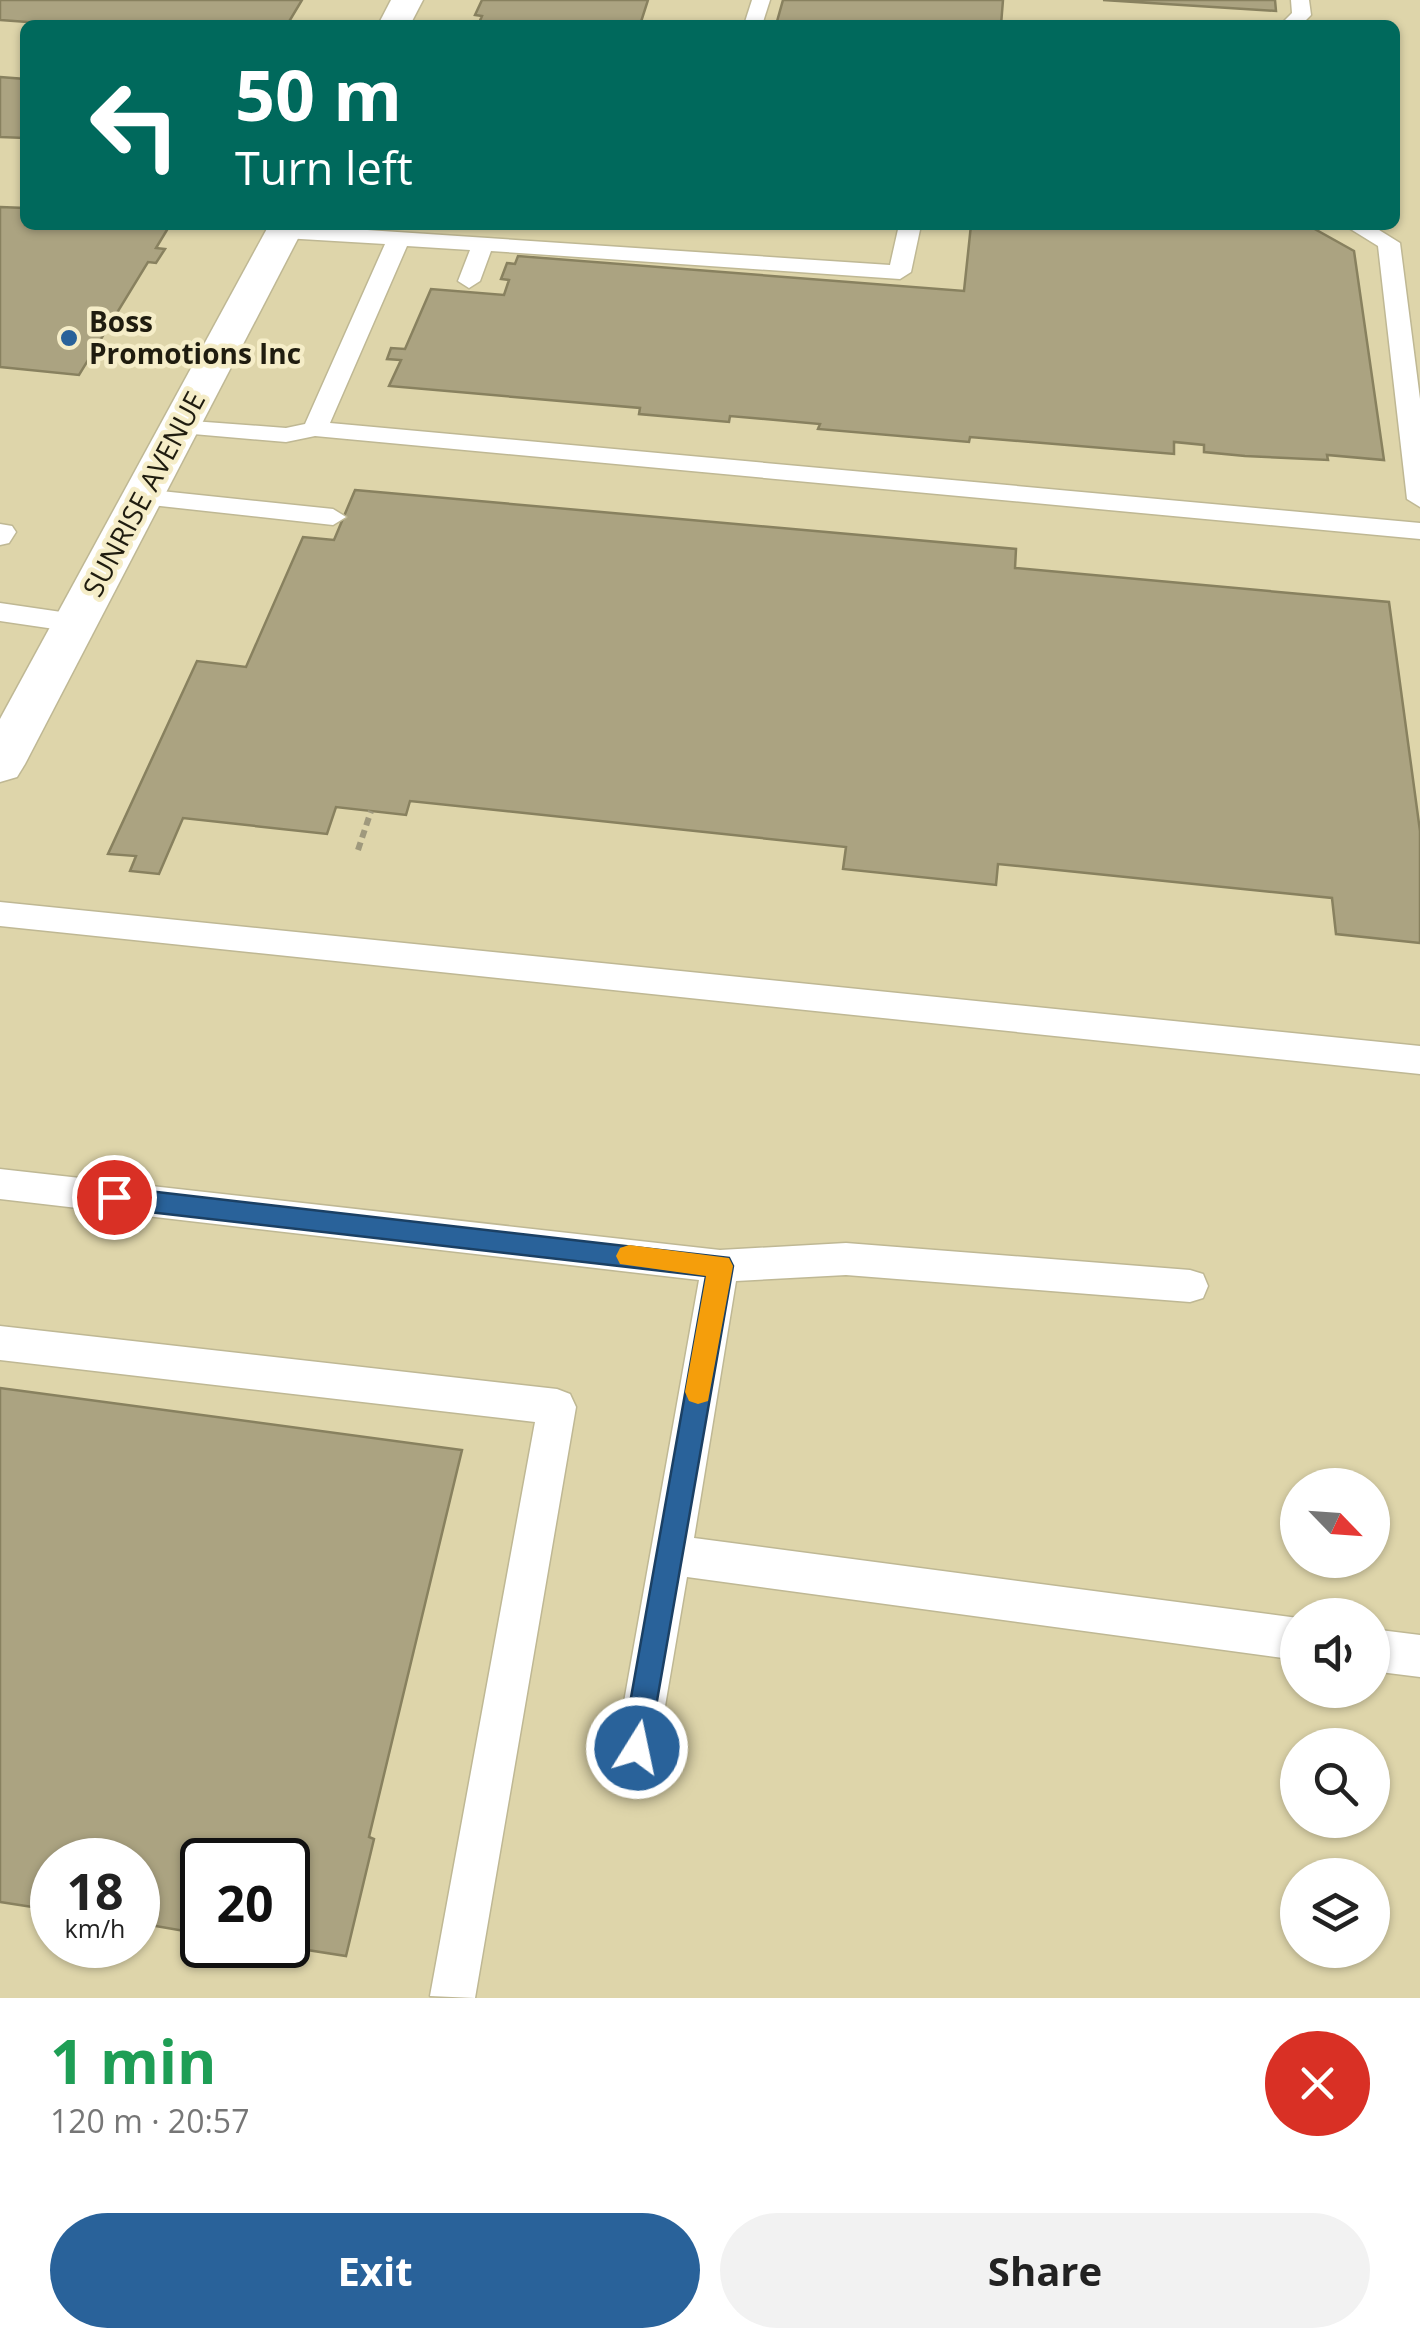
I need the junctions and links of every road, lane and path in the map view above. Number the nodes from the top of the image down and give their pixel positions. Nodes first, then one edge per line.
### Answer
1 (285, 230) edge
2 (309, 230) edge
3 (909, 230) edge
4 (1364, 230) edge
5 (400, 238) junction
6 (483, 244) junction
7 (469, 282) dead end
8 (180, 427) junction
9 (316, 428) junction
10 (142, 497) junction
11 (1420, 499) edge
12 (333, 518) dead end
13 (1420, 530) edge
14 (0, 612) edge
15 (75, 623) junction
16 (6, 741) edge
17 (371, 811) dead end
18 (358, 850) dead end
19 (0, 914) edge
20 (1420, 1060) edge
21 (0, 1184) edge
22 (720, 1266) junction
23 (1190, 1286) dead end
24 (0, 1343) edge
25 (670, 1555) junction
26 (1280, 1638) edge
27 (1390, 1652) edge
28 (1420, 1656) edge
29 (637, 1748) dead end
30 (452, 1996) edge

1 - 8 street, SUNRISE AVENUE
2 - 5 lane
3 - 6 lane
4 - 11 lane
5 - 6 lane
5 - 9 lane
6 - 7 lane
8 - 9 lane
8 - 10 street, SUNRISE AVENUE
9 - 13 lane
10 - 12 lane
10 - 15 street, SUNRISE AVENUE
14 - 15 lane
15 - 16 street, SUNRISE AVENUE
17 - 18 path
19 - 20 lane
21 - 22 lane
22 - 23 lane
22 - 25 lane
24 - 30 lane
25 - 26 lane
25 - 29 lane
27 - 28 lane

